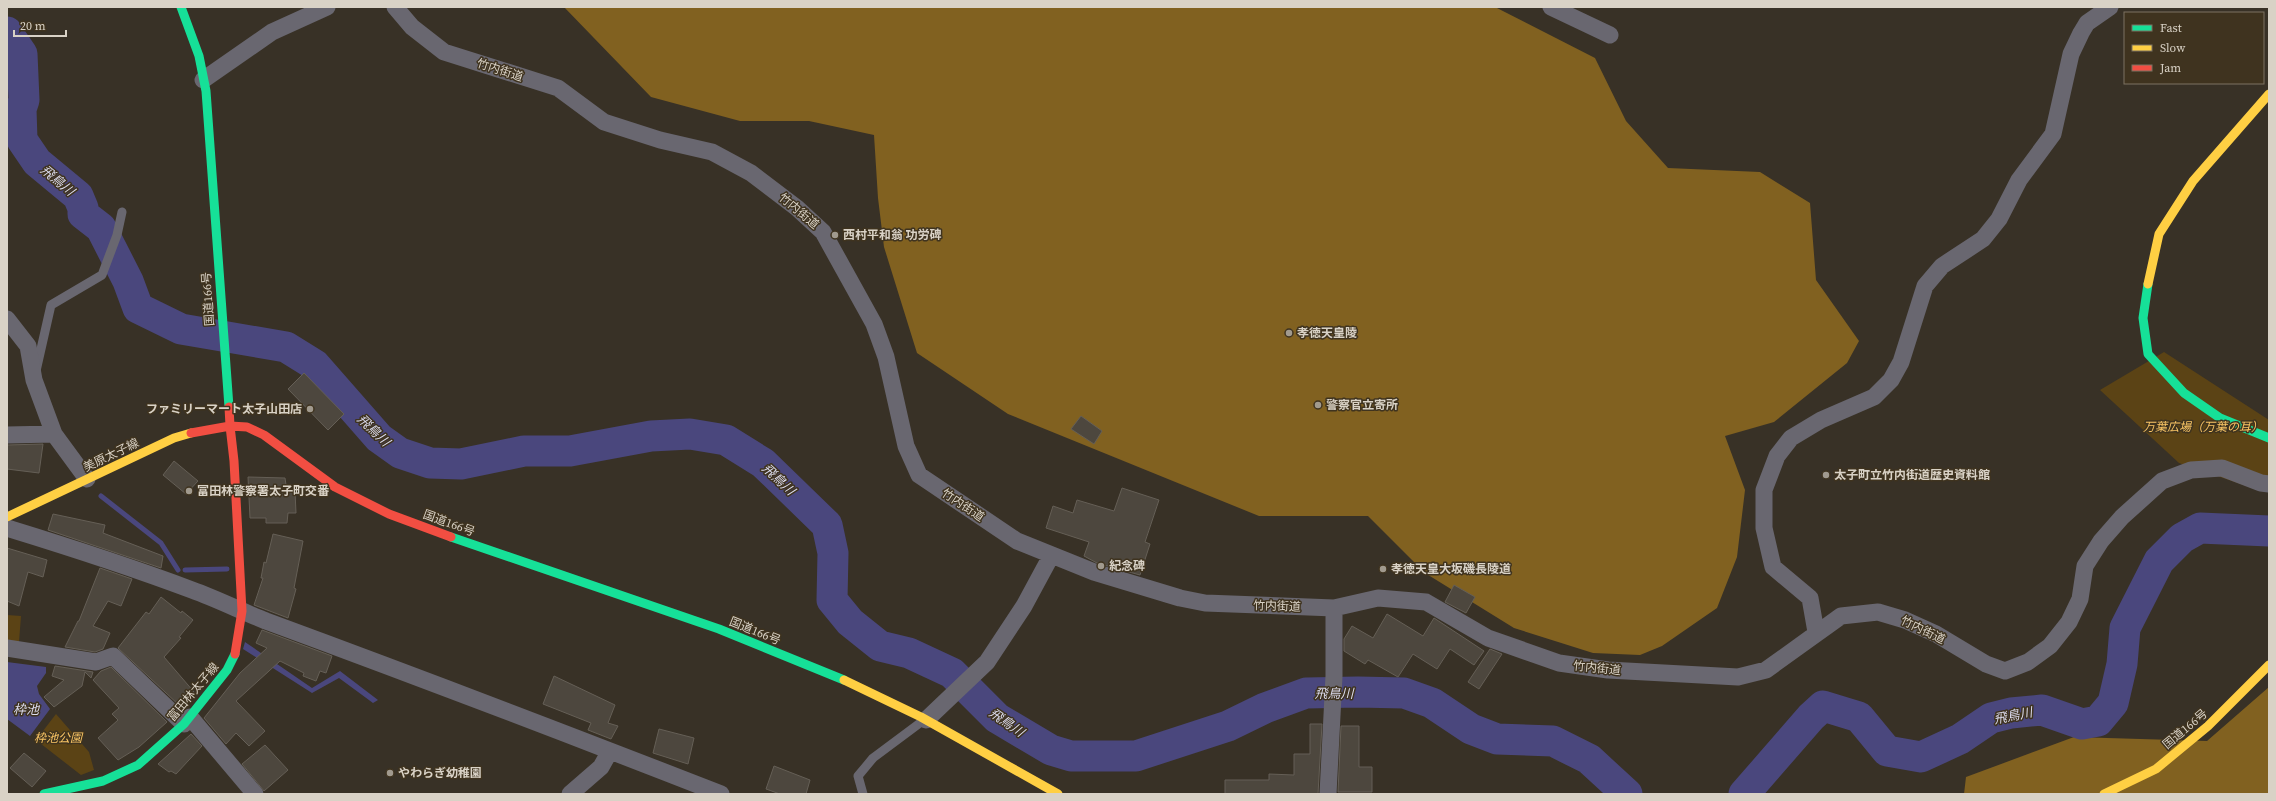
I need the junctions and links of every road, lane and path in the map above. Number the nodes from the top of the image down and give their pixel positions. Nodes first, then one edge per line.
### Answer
1 (181, 7) edge
2 (327, 7) edge
3 (395, 7) edge
4 (1551, 7) edge
5 (2110, 7) edge
6 (1610, 35) dead end
7 (204, 80) junction
8 (2269, 94) edge
9 (122, 212) dead end
10 (7, 319) edge
11 (34, 380) junction
12 (230, 426) junction
13 (54, 434) junction
14 (7, 435) edge
15 (2269, 438) edge
16 (87, 479) junction
17 (2269, 484) edge
18 (7, 517) edge
19 (7, 528) edge
20 (1051, 556) junction
21 (1334, 608) junction
22 (242, 611) junction
23 (1816, 632) junction
24 (7, 648) edge
25 (2269, 665) edge
26 (187, 720) junction
27 (926, 720) junction
28 (610, 751) junction
29 (104, 787) edge
30 (44, 794) edge
31 (255, 794) edge
32 (570, 794) edge
33 (721, 794) edge
34 (863, 794) edge
35 (1058, 794) edge
36 (1328, 794) edge
37 (2104, 794) edge

1 - 7 main road, 国道166号
2 - 7 street
3 - 20 street, 竹内街道
4 - 6 street
5 - 23 street
7 - 12 main road, 国道166号
8 - 15 main road
9 - 11 lane
10 - 11 street
11 - 13 street
12 - 16 main road, 美原太子線
12 - 22 main road, 富田林太子線
12 - 27 main road, 国道166号
13 - 14 street
13 - 16 street
16 - 18 main road, 美原太子線
17 - 23 street, 竹内街道
19 - 22 street
20 - 21 street, 竹内街道
20 - 27 street
21 - 23 street, 竹内街道
21 - 36 street
22 - 26 main road, 富田林太子線
22 - 28 street
24 - 26 street
25 - 37 main road, 国道166号
26 - 29 main road, 富田林太子線
26 - 31 street
27 - 34 lane
27 - 35 main road, 国道166号
28 - 32 street
28 - 33 street
29 - 30 main road, 富田林太子線

